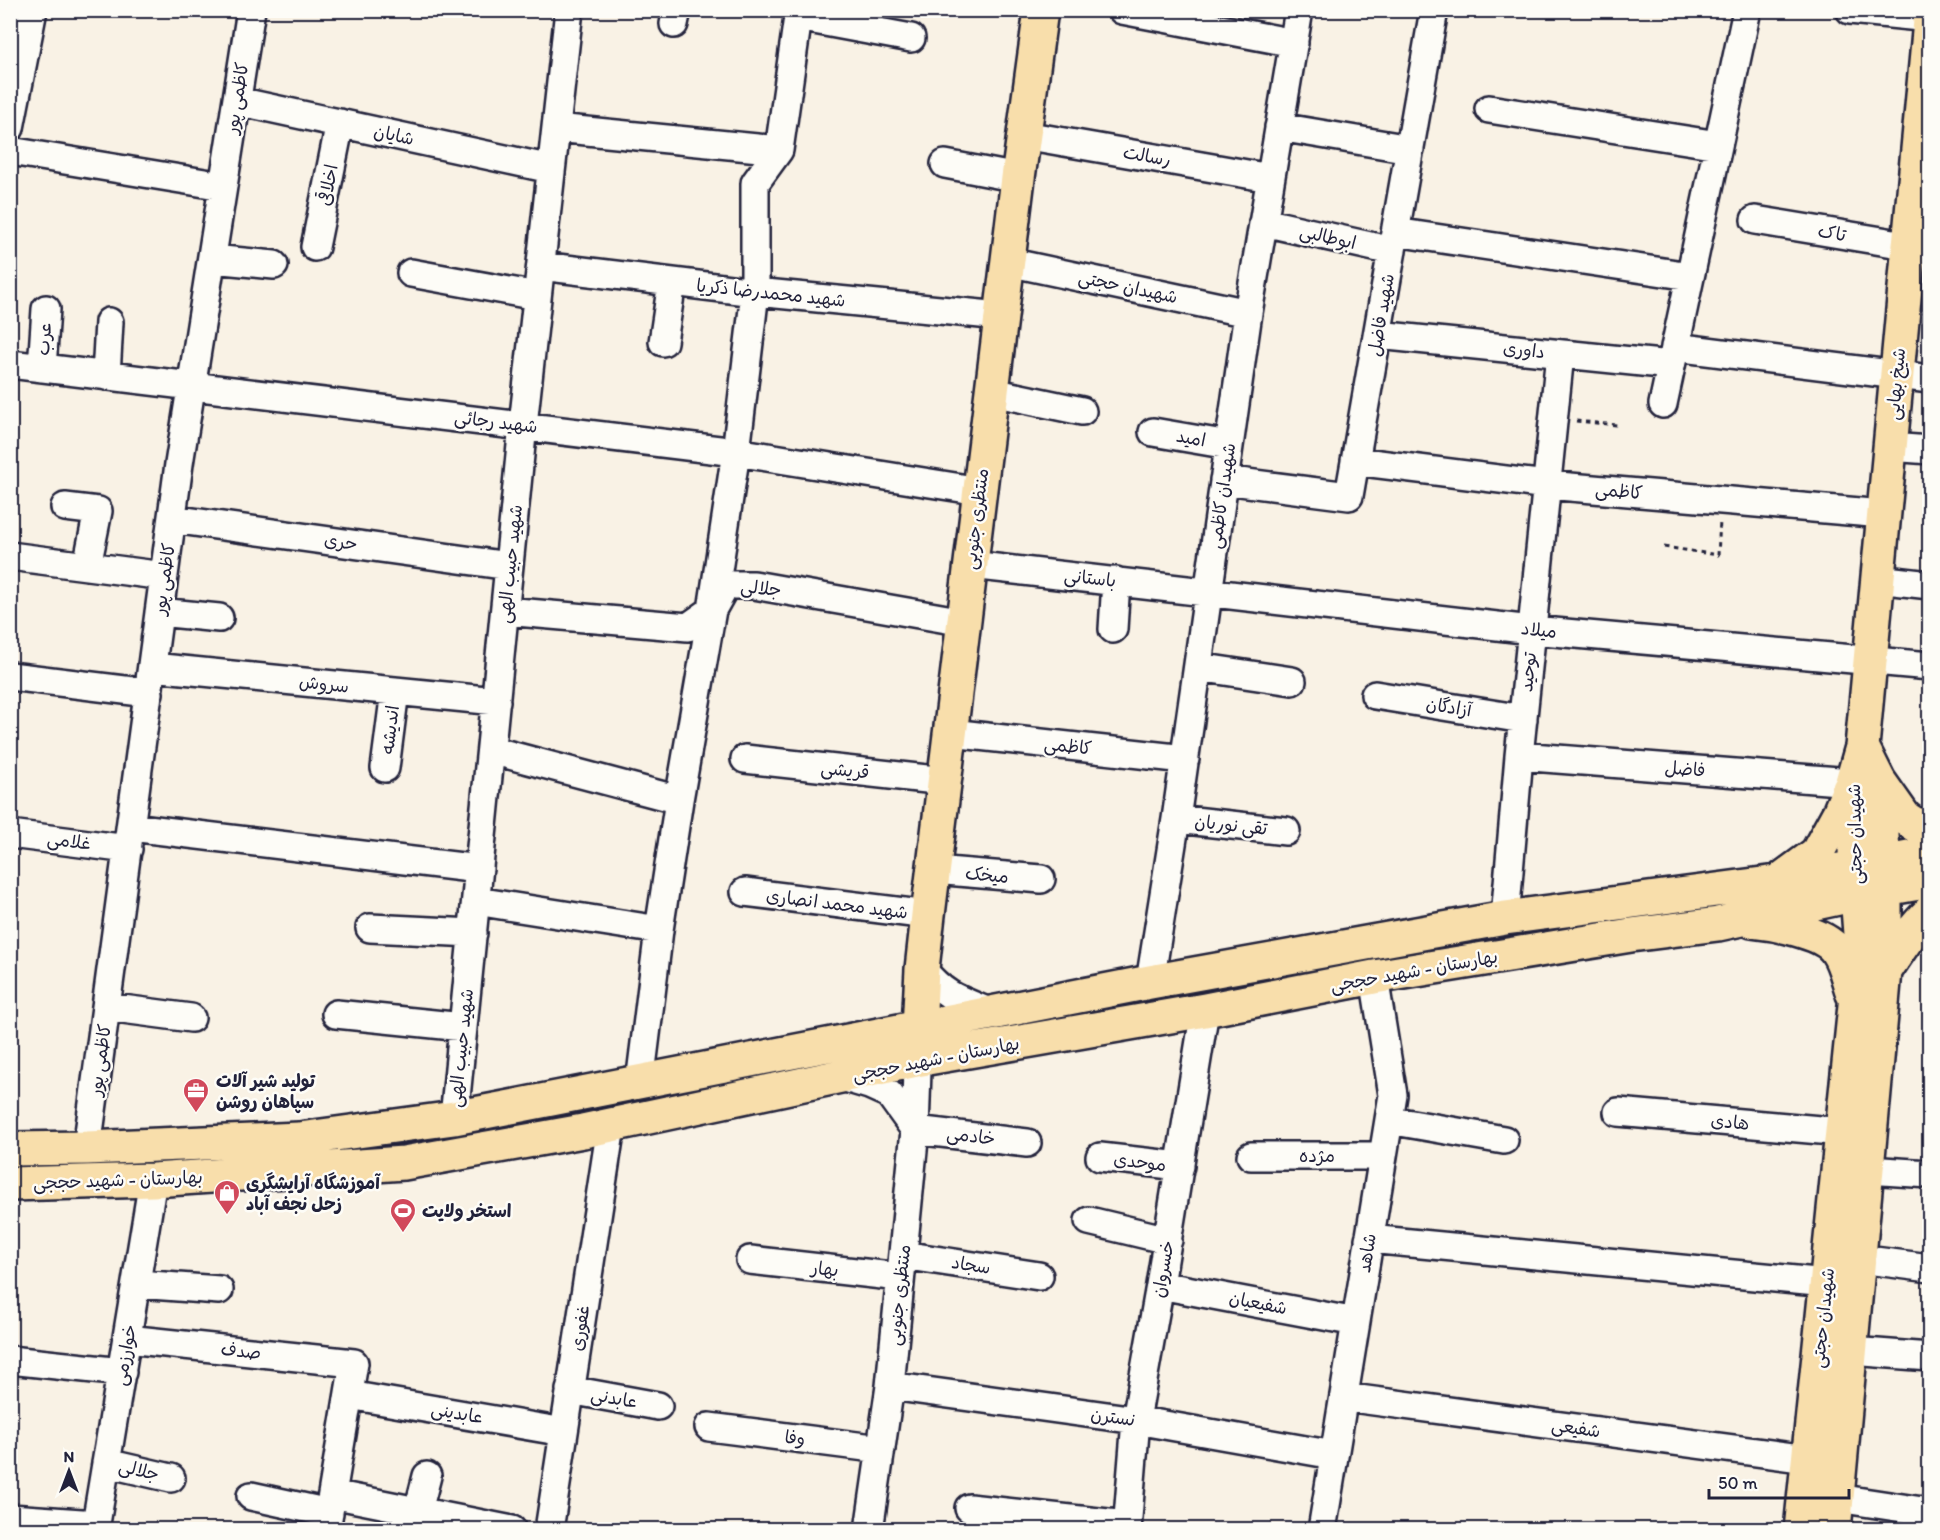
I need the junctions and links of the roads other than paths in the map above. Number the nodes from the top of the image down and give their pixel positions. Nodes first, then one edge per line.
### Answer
1 (33, 10) edge
2 (251, 10) edge
3 (569, 10) edge
4 (1041, 10) edge
5 (1122, 10) edge
6 (1299, 10) edge
7 (1434, 10) edge
8 (1747, 10) edge
9 (1850, 10) edge
10 (798, 14) edge
11 (1929, 19) edge
12 (911, 38) dead end
13 (1293, 43) junction
14 (237, 101) junction
15 (1489, 109) dead end
16 (1925, 112) edge
17 (340, 123) junction
18 (1279, 127) junction
19 (10, 128) edge
20 (556, 128) junction
21 (1024, 135) junction
22 (1718, 145) junction
23 (1410, 149) junction
24 (778, 150) junction
25 (10, 151) edge
26 (945, 164) dead end
27 (551, 170) junction
28 (1018, 178) junction
29 (1270, 178) junction
30 (223, 186) junction
31 (1755, 220) dead end
32 (1263, 222) junction
33 (1394, 242) junction
34 (315, 247) dead end
35 (1919, 248) edge
36 (212, 259) junction
37 (1008, 262) junction
38 (274, 265) dead end
39 (541, 266) junction
40 (411, 273) dead end
41 (1690, 276) junction
42 (672, 282) junction
43 (755, 292) junction
44 (537, 296) junction
45 (46, 309) dead end
46 (1248, 313) junction
47 (1001, 316) junction
48 (109, 322) dead end
49 (1378, 335) junction
50 (663, 342) dead end
51 (1560, 354) junction
52 (1673, 356) junction
53 (10, 364) edge
54 (42, 368) junction
55 (1896, 375) junction
56 (106, 376) junction
57 (1929, 379) edge
58 (191, 387) junction
59 (992, 392) junction
60 (1663, 404) dead end
61 (1082, 411) dead end
62 (523, 426) junction
63 (1153, 432) dead end
64 (1229, 445) junction
65 (1890, 447) junction
66 (1929, 450) edge
67 (736, 452) junction
68 (1356, 460) junction
69 (1224, 480) junction
70 (1547, 485) junction
71 (980, 491) junction
72 (65, 507) dead end
73 (1883, 514) junction
74 (172, 519) junction
75 (10, 555) edge
76 (971, 565) junction
77 (87, 566) junction
78 (509, 566) junction
79 (164, 576) junction
80 (1877, 579) junction
81 (1116, 581) junction
82 (1929, 585) edge
83 (1208, 591) junction
84 (712, 610) junction
85 (505, 611) junction
86 (159, 612) junction
87 (219, 618) dead end
88 (964, 622) junction
89 (1113, 629) dead end
90 (1532, 630) junction
91 (1870, 660) junction
92 (1929, 666) edge
93 (1198, 667) junction
94 (10, 676) edge
95 (150, 680) junction
96 (1292, 681) dead end
97 (395, 691) junction
98 (1375, 695) dead end
99 (496, 701) junction
100 (1523, 719) junction
101 (951, 733) junction
102 (1862, 747) joint
103 (491, 750) junction
104 (1519, 756) junction
105 (745, 759) dead end
106 (1185, 759) junction
107 (385, 768) dead end
108 (945, 781) junction
109 (1865, 781) junction
110 (679, 800) junction
111 (1176, 819) junction
112 (1286, 831) dead end
113 (10, 834) edge
114 (1929, 834) edge
115 (130, 838) junction
116 (1929, 853) edge
117 (479, 869) junction
118 (934, 870) junction
119 (1870, 878) junction
120 (1041, 879) dead end
121 (1929, 881) edge
122 (1777, 882) junction
123 (745, 892) dead end
124 (476, 901) junction
125 (1929, 912) edge
126 (928, 915) junction
127 (1505, 918) junction
128 (1718, 924) junction
129 (370, 928) dead end
130 (658, 930) junction
131 (473, 933) junction
132 (922, 969) junction
133 (1885, 971) junction
134 (1374, 977) junction
135 (1150, 982) junction
136 (1857, 1002) junction
137 (107, 1007) junction
138 (1205, 1010) junction
139 (992, 1013) junction
140 (336, 1014) dead end
141 (191, 1018) dead end
142 (463, 1028) junction
143 (918, 1045) junction
144 (842, 1077) junction
145 (640, 1083) junction
146 (1618, 1112) dead end
147 (454, 1118) junction
148 (1389, 1120) junction
149 (611, 1126) junction
150 (915, 1130) junction
151 (1843, 1132) junction
152 (1504, 1140) dead end
153 (1027, 1143) dead end
154 (87, 1148) junction
155 (10, 1149) edge
156 (1251, 1156) dead end
157 (1383, 1156) junction
158 (1100, 1157) dead end
159 (1180, 1166) junction
160 (1867, 1170) junction
161 (1929, 1174) edge
162 (153, 1180) junction
163 (10, 1184) edge
164 (1089, 1221) dead end
165 (1369, 1239) junction
166 (1168, 1240) junction
167 (1859, 1259) junction
168 (750, 1260) dead end
169 (902, 1266) junction
170 (1929, 1268) edge
171 (1039, 1276) dead end
172 (1827, 1282) junction
173 (137, 1284) junction
174 (1160, 1285) junction
175 (219, 1290) dead end
176 (1356, 1322) junction
177 (127, 1339) junction
178 (1851, 1350) junction
179 (1929, 1357) edge
180 (10, 1360) edge
181 (122, 1372) junction
182 (890, 1386) junction
183 (570, 1390) junction
184 (349, 1395) junction
185 (1344, 1397) junction
186 (658, 1406) dead end
187 (1136, 1420) junction
188 (710, 1428) dead end
189 (564, 1431) junction
190 (881, 1449) junction
191 (1334, 1455) junction
192 (1808, 1460) junction
193 (106, 1463) junction
194 (427, 1476) dead end
195 (171, 1478) dead end
196 (252, 1496) dead end
197 (1837, 1498) junction
198 (969, 1508) dead end
199 (418, 1511) junction
200 (329, 1512) edge
201 (1929, 1512) edge
202 (10, 1518) edge
203 (96, 1527) edge
204 (1127, 1527) edge
205 (512, 1530) edge
206 (549, 1530) edge
207 (869, 1530) edge
208 (1322, 1530) edge
209 (1801, 1530) edge
210 (1834, 1530) edge

1 - 19 street
2 - 14 street, کاظمی پور
3 - 20 street, شهید حبیب الهی
4 - 21 main road, منتظری جنوبی
5 - 13 street
6 - 13 street, شهیدان کاظمی
7 - 23 street, شهید فاضل
8 - 22 street
9 - 11 street
10 - 12 street
10 - 24 street
11 - 16 main road, شیخ بهایی
13 - 18 street, شهیدان کاظمی
14 - 17 street, شایان
14 - 30 street, کاظمی پور
15 - 22 street
16 - 35 main road, شیخ بهایی
17 - 27 street, شایان
17 - 34 street, اخلاقی
18 - 23 street
18 - 29 street, شهیدان کاظمی
20 - 24 street
20 - 27 street, شهید حبیب الهی
21 - 28 main road, منتظری جنوبی
21 - 29 street, رسالت
22 - 41 street
23 - 33 street, شهید فاضل
24 - 43 street
25 - 30 street
26 - 28 street
27 - 39 street, شهید حبیب الهی
28 - 37 main road, منتظری جنوبی
29 - 32 street, شهیدان کاظمی
30 - 36 street, کاظمی پور
31 - 35 street, تاک
32 - 33 street, ابوطالبی
32 - 46 street, شهیدان کاظمی
33 - 41 street, ابوطالبی
33 - 49 street, شهید فاضل
35 - 55 main road, شیخ بهایی
36 - 38 street
36 - 58 street, کاظمی پور
37 - 46 street, شهیدان حجتی
37 - 47 main road, منتظری جنوبی
39 - 42 street, شهید محمدرضا ذکریا
39 - 44 street, شهید حبیب الهی
40 - 44 street
41 - 52 street
42 - 43 street, شهید محمدرضا ذکریا
42 - 50 street
43 - 47 street, شهید محمدرضا ذکریا
43 - 67 street
44 - 62 street, شهید حبیب الهی
45 - 54 street, عرب
46 - 64 street, شهیدان کاظمی
47 - 59 main road, منتظری جنوبی
48 - 56 street
49 - 51 street, داوری
49 - 68 street, شهید فاضل
51 - 52 street, داوری
51 - 70 street, توحید
52 - 55 street, داوری
52 - 60 street
53 - 54 street, شهید رجائی
54 - 56 street, شهید رجائی
55 - 57 street, داوری
55 - 65 main road, شیخ بهایی
56 - 58 street, شهید رجائی
58 - 62 street, شهید رجائی
58 - 74 street, کاظمی پور
59 - 61 street
59 - 71 main road, منتظری جنوبی
62 - 67 street, شهید رجائی
62 - 78 street, شهید حبیب الهی
63 - 64 street, امید
64 - 69 street, شهیدان کاظمی
65 - 66 street
65 - 73 main road, شیخ بهایی
67 - 71 street, شهید رجائی
67 - 84 street
68 - 69 street, شهید فاضل
68 - 70 street, کاظمی
69 - 83 street, شهیدان کاظمی
70 - 73 street, کاظمی
70 - 90 street, توحید
71 - 76 main road, منتظری جنوبی
72 - 77 street
73 - 80 main road, شیخ بهایی
74 - 78 street, حری
74 - 79 street, کاظمی پور
75 - 77 street
76 - 81 street, باستانی
76 - 88 main road, منتظری جنوبی
77 - 79 street
78 - 85 street, شهید حبیب الهی
79 - 86 street, کاظمی پور
80 - 82 street
80 - 91 main road, شیخ بهایی
81 - 83 street, باستانی
81 - 89 street
83 - 90 street, میلاد
83 - 93 street, شهیدان کاظمی
84 - 85 street, جلالی
84 - 88 street, جلالی
84 - 110 street
85 - 99 street, شهید حبیب الهی
86 - 87 street
86 - 95 street, کاظمی پور
88 - 101 main road, منتظری جنوبی
90 - 91 street, میلاد
90 - 100 street, توحید
91 - 92 street, میلاد
91 - 102 main road, شیخ بهایی
93 - 96 street
93 - 106 street, شهیدان کاظمی
94 - 95 street, سروش
95 - 97 street, سروش
95 - 115 street, کاظمی پور
97 - 99 street, سروش
97 - 107 street, اندیشه
98 - 100 street, آزادگان
99 - 103 street, شهید حبیب الهی
100 - 104 street, توحید
101 - 106 street, کاظمی
101 - 108 main road, منتظری جنوبی
102 - 109 main road, شهیدان حجتی
103 - 110 street
103 - 117 street, شهید حبیب الهی
104 - 109 street, فاضل
104 - 127 street, توحید
105 - 108 street, قریشی
106 - 111 street, شهیدان کاظمی
108 - 118 main road, منتظری جنوبی
109 - 114 main road
109 - 119 main road, شهیدان حجتی
109 - 122 main road
110 - 130 street
111 - 112 street, تقی نوریان
111 - 135 street, شهیدان کاظمی
113 - 115 street, غلامی
115 - 117 street, غلامی
115 - 137 street, کاظمی پور
116 - 119 main road
117 - 124 street, شهید حبیب الهی
118 - 120 street, میخک
118 - 126 main road, منتظری جنوبی
119 - 121 main road
119 - 122 main road, بهارستان - شهید حججی
119 - 128 main road, بهارستان - شهید حججی
119 - 133 main road, شهیدان حجتی
119 - 136 main road, شهیدان حجتی
122 - 127 main road, بهارستان - شهید حججی
123 - 126 street, شهید محمد انصاری
124 - 130 street
124 - 131 street, شهید حبیب الهی
125 - 133 main road
126 - 132 main road, منتظری جنوبی
127 - 135 main road, بهارستان - شهید حججی
128 - 134 main road, بهارستان - شهید حججی
128 - 136 main road
129 - 131 street
130 - 145 street
131 - 142 street, شهید حبیب الهی
132 - 139 street
132 - 143 main road, منتظری جنوبی
133 - 160 main road, شهیدان حجتی
134 - 138 main road, بهارستان - شهید حججی
134 - 148 street, شاهد
135 - 139 main road, بهارستان - شهید حججی
136 - 151 main road, شهیدان حجتی
137 - 141 street
137 - 154 street, کاظمی پور
138 - 143 main road, بهارستان - شهید حججی
138 - 159 street, خسروان
139 - 143 main road, بهارستان - شهید حججی
140 - 142 street
142 - 147 street, شهید حبیب الهی
143 - 144 main road, بهارستان - شهید حججی
143 - 145 main road, بهارستان - شهید حججی
143 - 150 street, منتظری جنوبی
144 - 149 main road, بهارستان - شهید حججی
144 - 150 street
145 - 147 main road, بهارستان - شهید حججی
146 - 151 street, هادی
147 - 154 main road, بهارستان - شهید حججی
148 - 152 street
148 - 157 street, شاهد
149 - 162 main road, بهارستان - شهید حججی
149 - 183 street, غفوری
150 - 153 street, خادمی
150 - 169 street, منتظری جنوبی
151 - 172 main road, شهیدان حجتی
154 - 155 main road, بهارستان - شهید حججی
156 - 157 street, مژده
157 - 165 street, شاهد
158 - 159 street, موحدی
159 - 166 street, خسروان
160 - 161 street
160 - 167 main road, شهیدان حجتی
162 - 163 main road, بهارستان - شهید حججی
162 - 173 street, خوارزمی
164 - 166 street
165 - 172 street
165 - 176 street, شاهد
166 - 174 street, خسروان
167 - 170 street
167 - 178 main road, شهیدان حجتی
168 - 169 street, بهار
169 - 171 street, سجاد
169 - 182 street, منتظری جنوبی
172 - 192 main road, شهیدان حجتی
173 - 175 street
173 - 177 street, خوارزمی
174 - 176 street, شفیعیان
174 - 187 street, خسروان
176 - 185 street, شاهد
177 - 181 street, خوارزمی
177 - 184 street, صدف
178 - 179 street
178 - 197 main road, شهیدان حجتی
180 - 181 street
181 - 193 street, خوارزمی
182 - 187 street, نسترن
182 - 190 street, منتظری جنوبی
183 - 186 street, عابدنی
183 - 189 street, غفوری
184 - 189 street, عابدینی
184 - 200 street
185 - 191 street, شاهد
185 - 192 street, شفیعی
187 - 191 street, نسترن
187 - 204 street, خسروان
188 - 190 street, وفا
189 - 206 street, غفوری
190 - 207 street, منتظری جنوبی
191 - 208 street, شاهد
192 - 209 main road, شهیدان حجتی
193 - 195 street, جلالی
193 - 203 street, خوارزمی
194 - 199 street
196 - 200 street
197 - 201 street
197 - 210 main road, شهیدان حجتی
198 - 204 street
199 - 200 street
199 - 205 street
202 - 203 street

